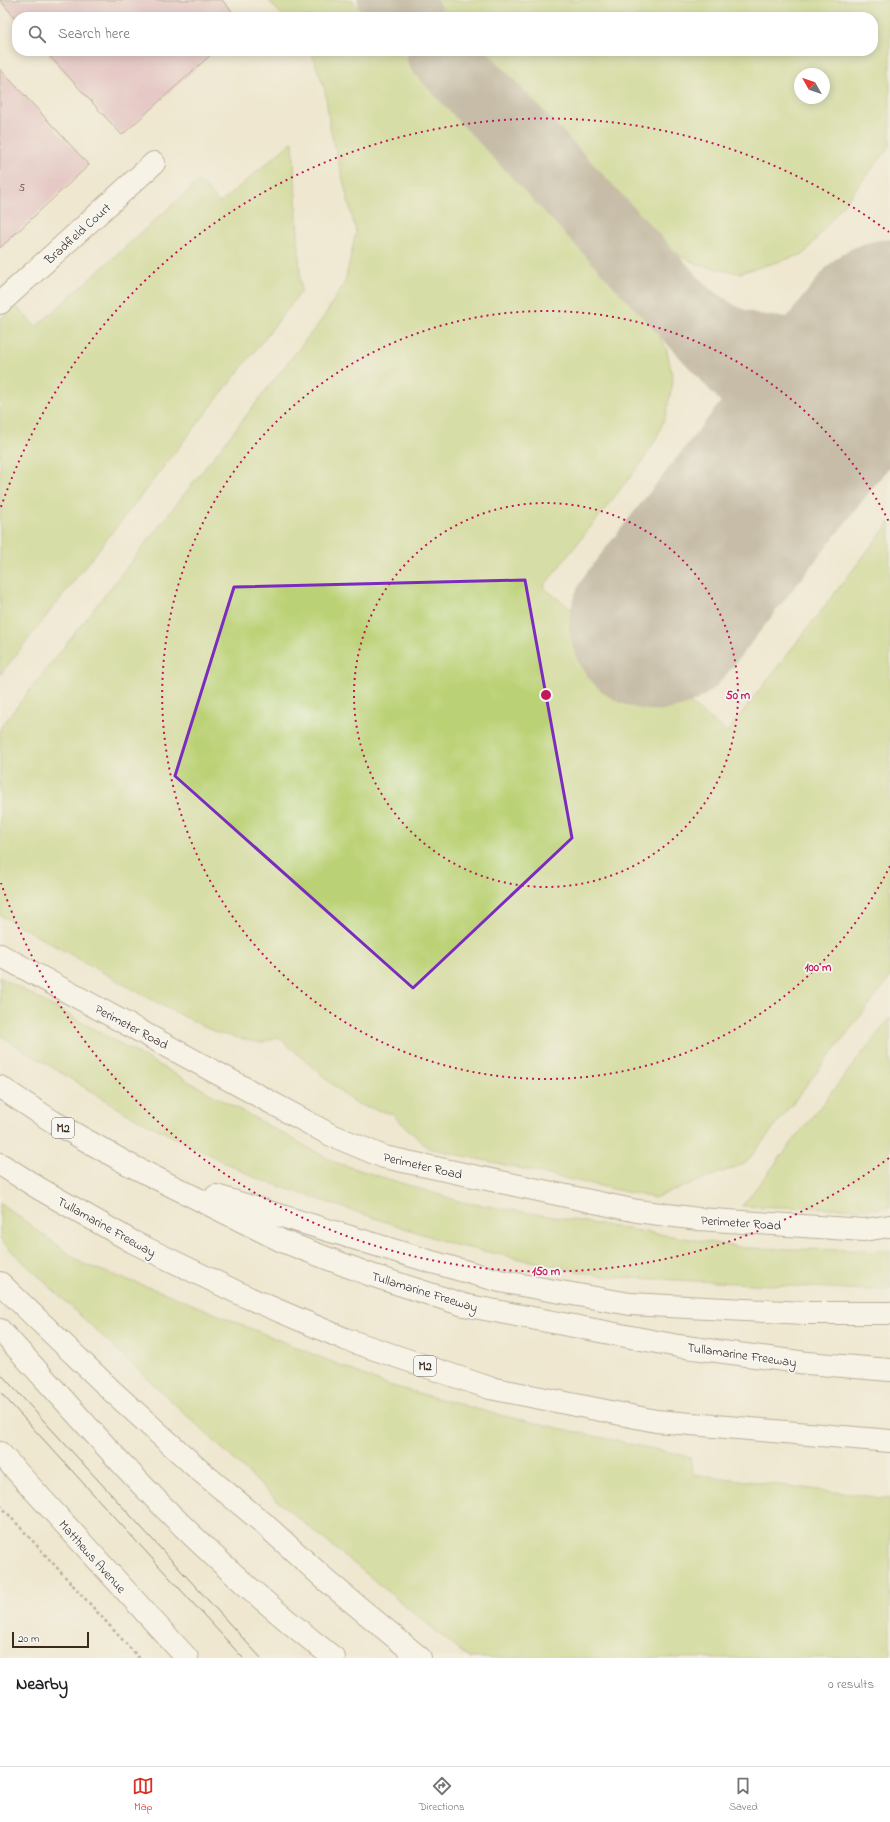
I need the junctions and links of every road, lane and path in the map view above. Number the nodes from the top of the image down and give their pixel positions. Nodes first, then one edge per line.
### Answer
1 (154, 163) dead end
2 (0, 303) edge
3 (0, 955) edge
4 (0, 1087) edge
5 (0, 1164) edge
6 (128, 1164) junction
7 (890, 1226) edge
8 (0, 1283) edge
9 (890, 1312) edge
10 (0, 1330) edge
11 (890, 1370) edge
12 (890, 1441) edge
13 (0, 1454) edge
14 (0, 1505) edge
15 (139, 1658) edge
16 (187, 1658) edge
17 (334, 1658) edge
18 (420, 1658) edge

1 - 2 main road, Bradfield Court
3 - 7 main road, Perimeter Road
4 - 6 main road, Tullamarine Freeway / M2
5 - 12 main road, Tullamarine Freeway / M2
6 - 9 main road
6 - 11 main road, Tullamarine Freeway / M2
8 - 18 main road
10 - 17 main road
13 - 16 main road, Matthews Avenue
14 - 15 path

